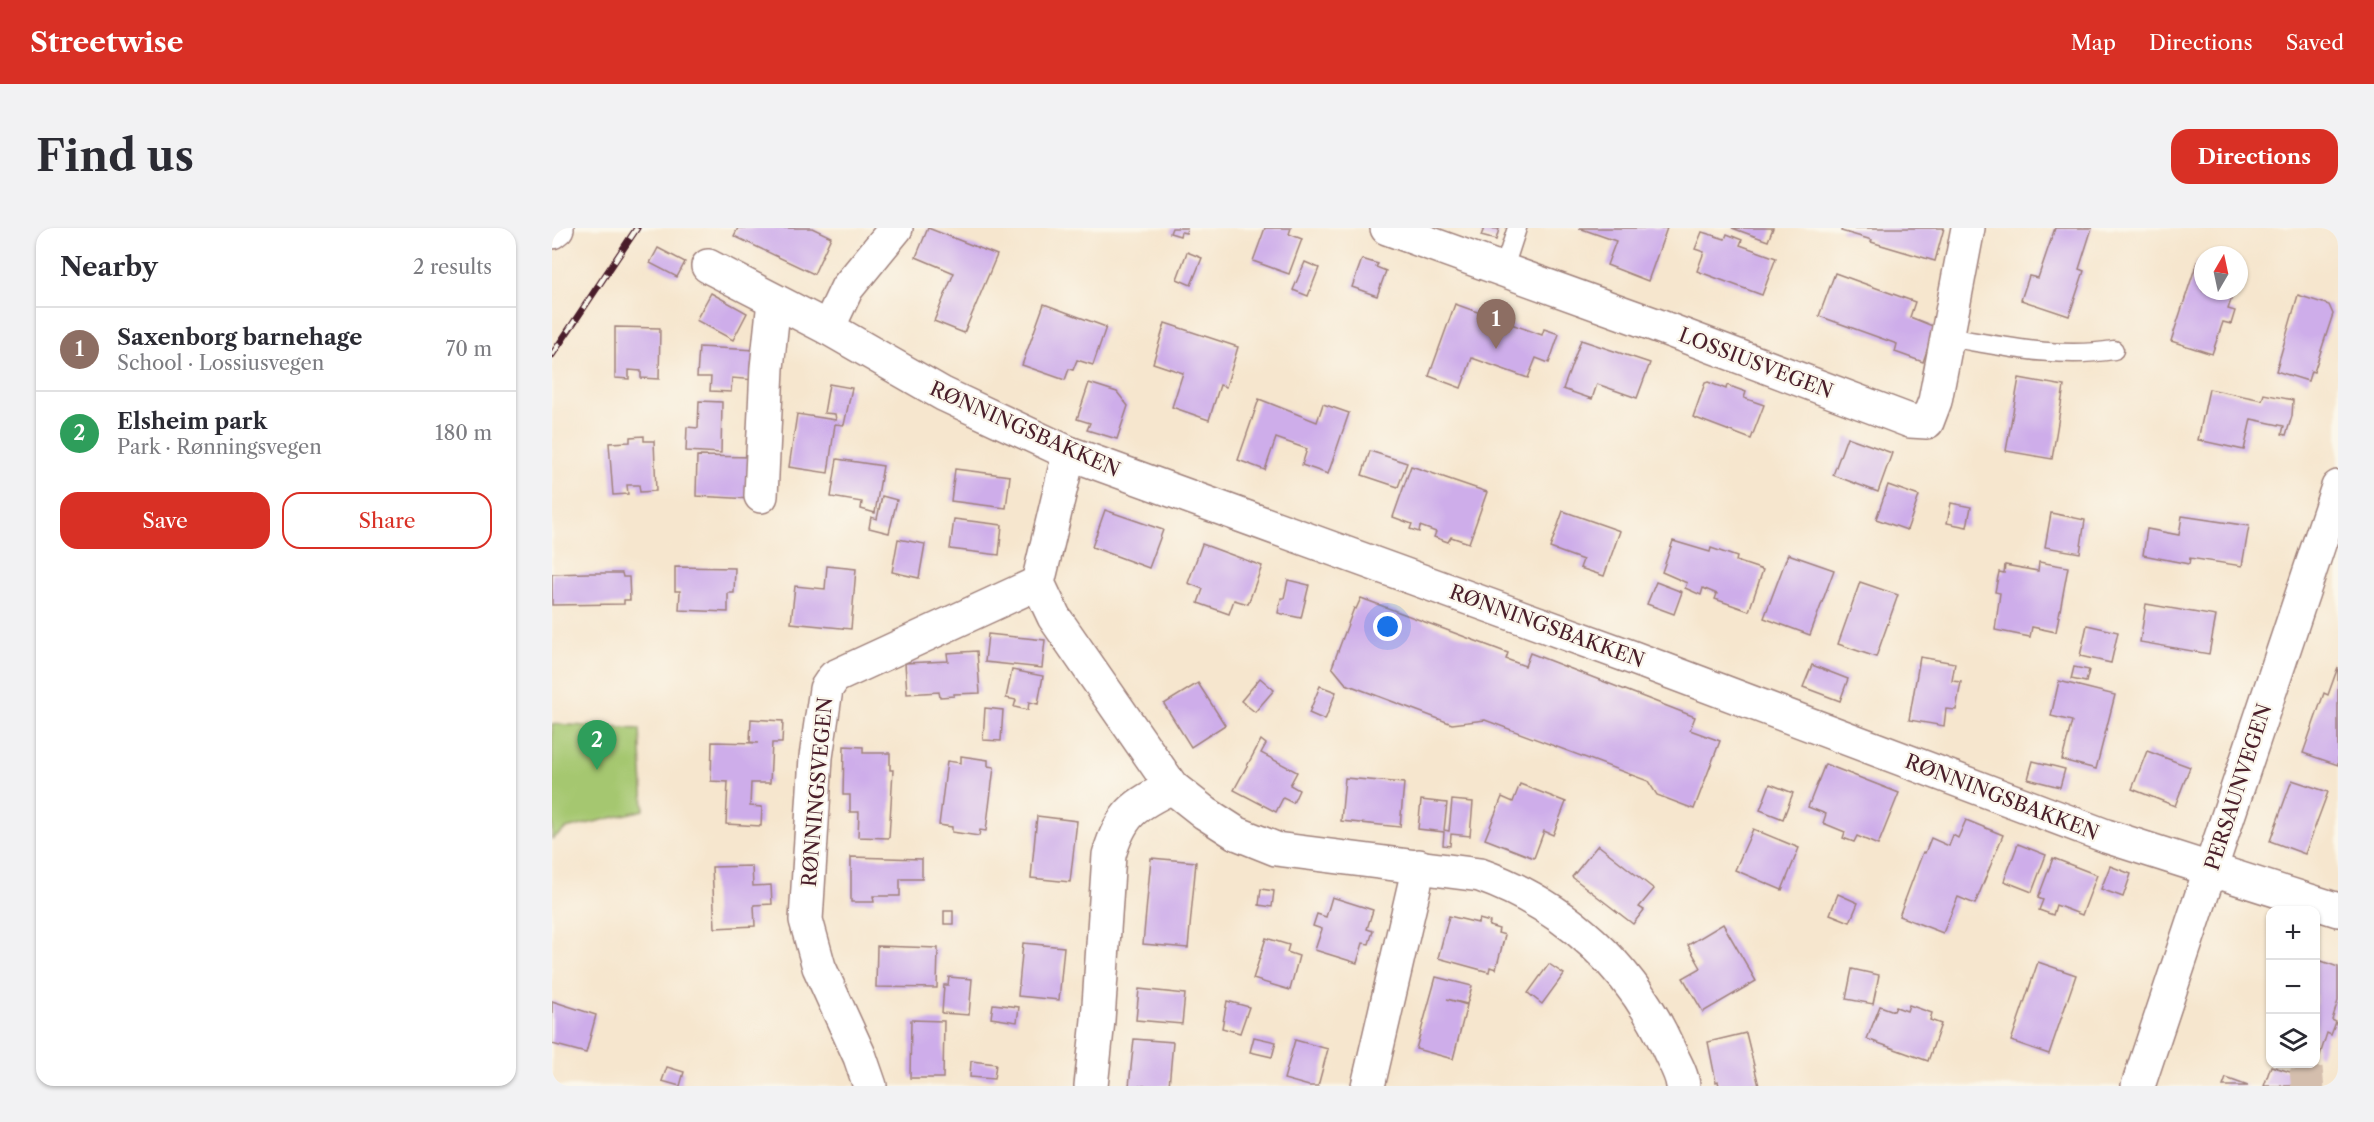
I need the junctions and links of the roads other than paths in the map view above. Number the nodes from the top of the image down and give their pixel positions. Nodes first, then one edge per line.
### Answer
1 (557, 228) edge
2 (896, 228) edge
3 (1388, 228) edge
4 (1517, 228) edge
5 (1968, 228) edge
6 (552, 232) edge
7 (708, 266) dead end
8 (1503, 271) junction
9 (774, 301) junction
10 (828, 328) junction
11 (1947, 337) junction
12 (2114, 350) dead end
13 (1069, 453) junction
14 (2338, 487) edge
15 (761, 496) dead end
16 (1038, 583) junction
17 (1172, 787) junction
18 (1419, 866) junction
19 (2210, 870) junction
20 (2338, 910) edge
21 (870, 1086) edge
22 (1091, 1086) edge
23 (1368, 1086) edge
24 (1683, 1086) edge
25 (2138, 1086) edge

1 - 6 street
2 - 10 street
3 - 8 street, LOSSIUSVEGEN
4 - 8 lane
5 - 11 street, LOSSIUSVEGEN
7 - 9 street, RØNNINGSBAKKEN
8 - 11 street, LOSSIUSVEGEN
9 - 10 street, RØNNINGSBAKKEN
9 - 15 street
10 - 13 street, RØNNINGSBAKKEN
11 - 12 lane
13 - 16 street
13 - 19 street, RØNNINGSBAKKEN
14 - 19 street, PERSAUNVEGEN
16 - 17 street
16 - 21 street, RØNNINGSVEGEN
17 - 18 street
17 - 22 street
18 - 23 street
18 - 24 street
19 - 20 street, RØNNINGSBAKKEN
19 - 25 street, PERSAUNVEGEN

